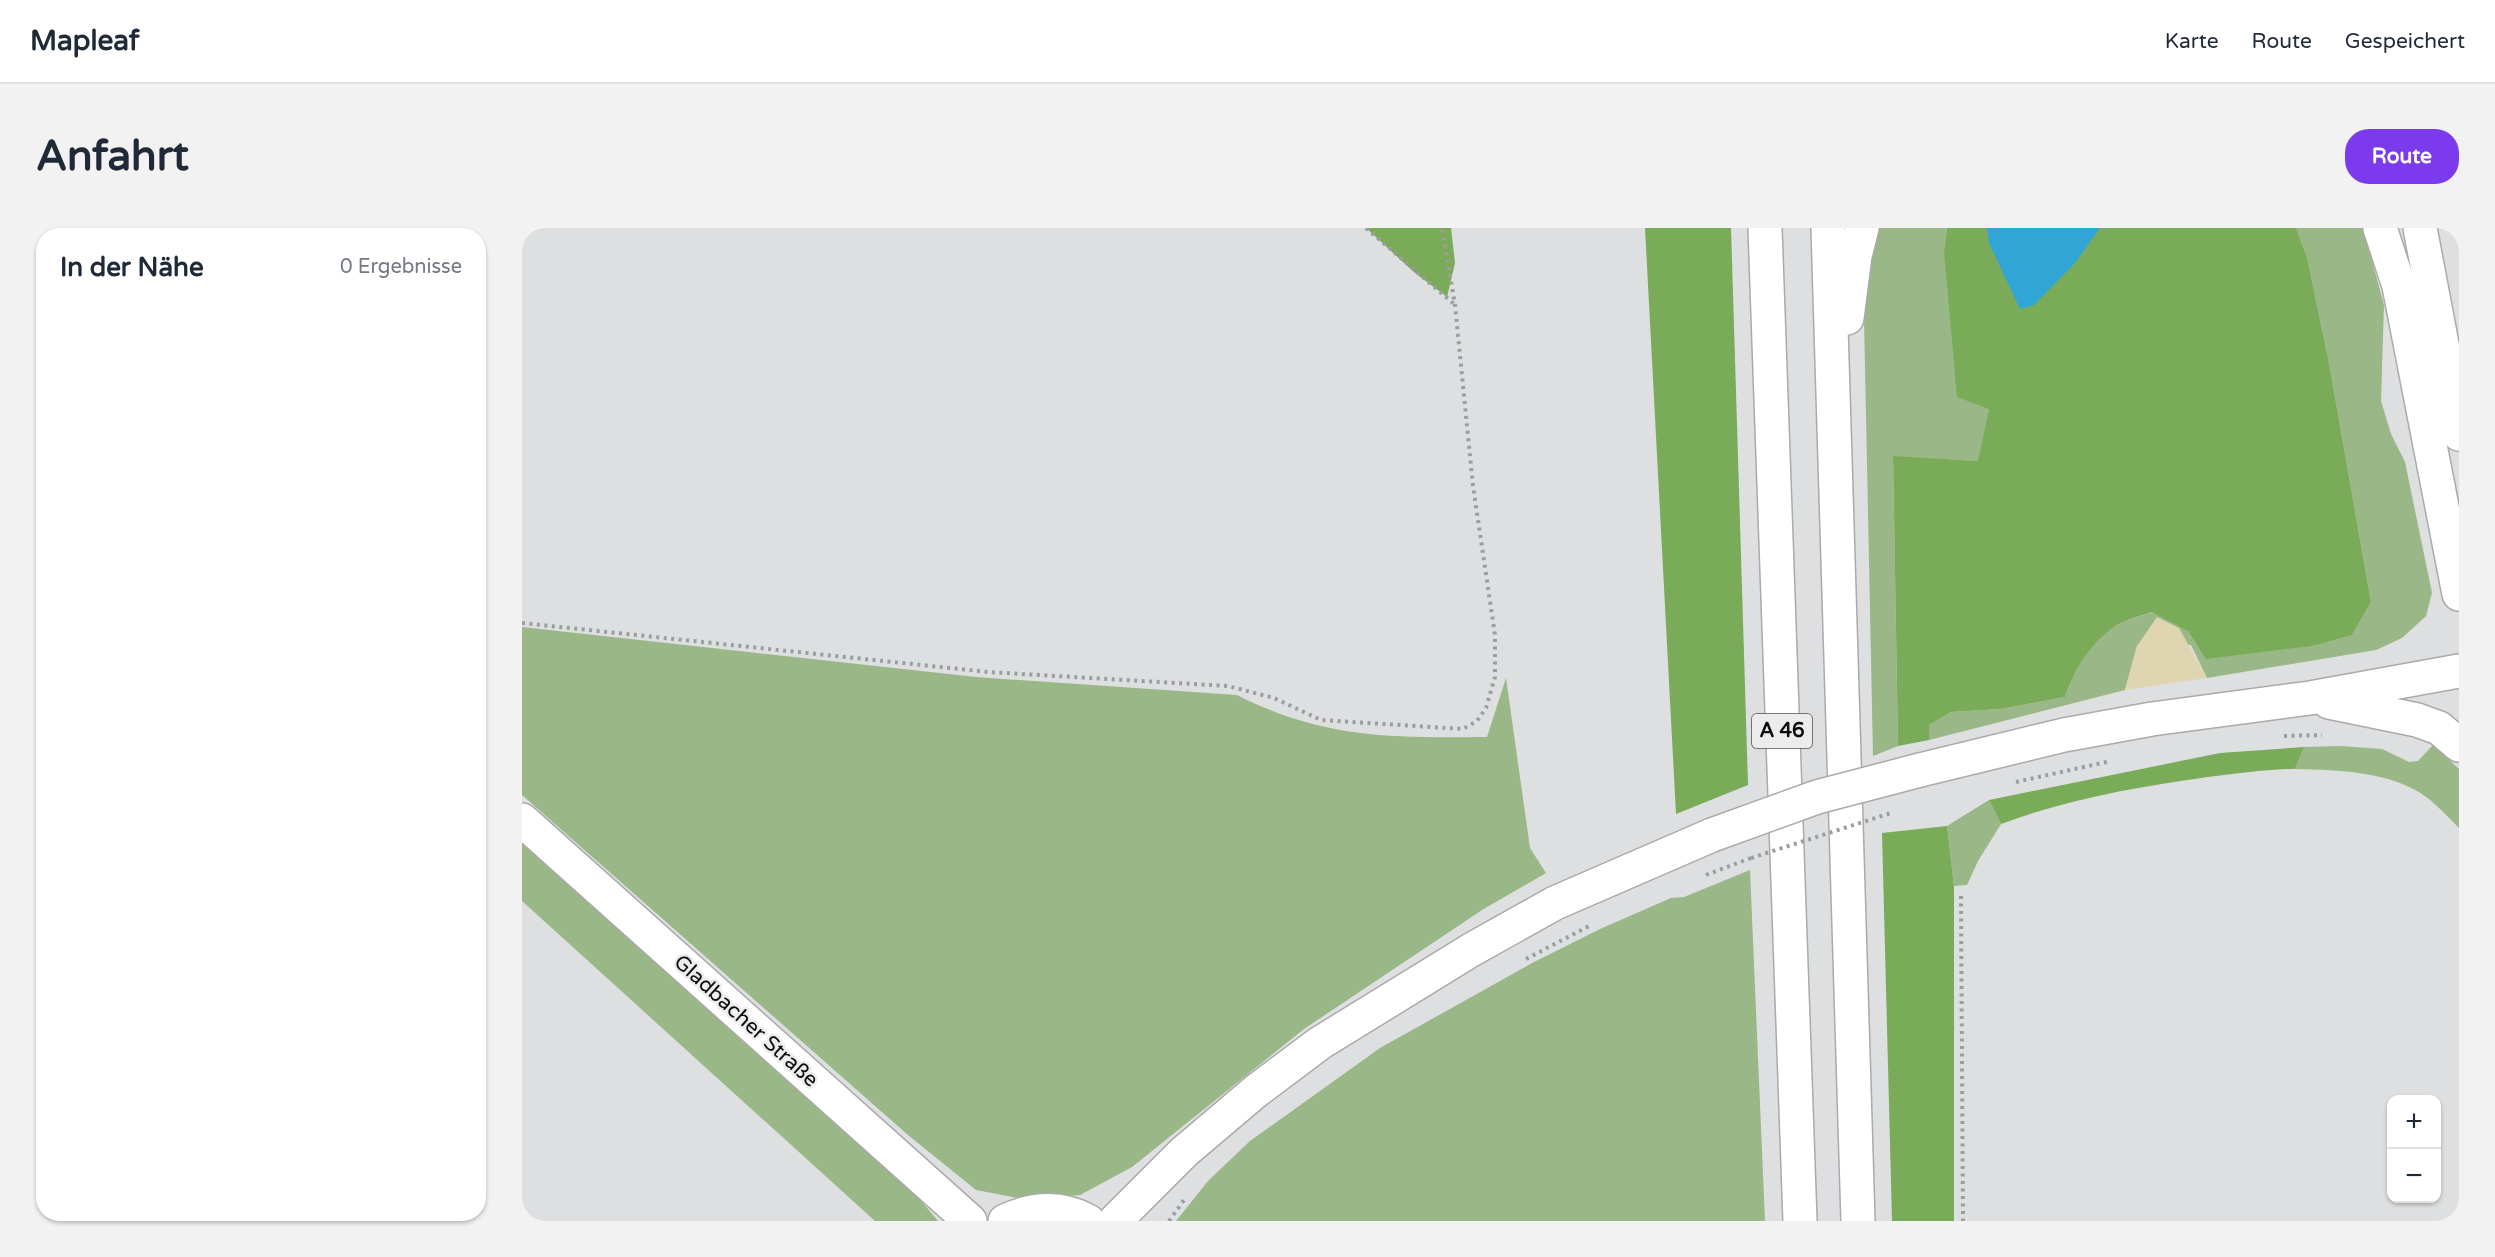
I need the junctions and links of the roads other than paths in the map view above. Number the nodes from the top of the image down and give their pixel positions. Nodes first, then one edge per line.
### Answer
1 (1765, 228) edge
2 (1828, 228) edge
3 (1862, 228) edge
4 (2380, 228) edge
5 (2420, 228) edge
6 (1834, 424) junction
7 (2459, 434) edge
8 (2459, 594) edge
9 (2459, 671) edge
10 (2310, 698) junction
11 (2459, 745) edge
12 (522, 820) edge
13 (1798, 1216) edge
14 (970, 1221) edge
15 (1005, 1221) edge
16 (1088, 1221) edge
17 (1115, 1221) edge
18 (1858, 1221) edge

1 - 13 main road, A 46
2 - 6 main road, A 46
3 - 6 main road
4 - 8 main road
5 - 7 main road
6 - 18 main road, A 46
9 - 10 main road
10 - 11 main road
10 - 17 main road, bridge
12 - 14 main road, Gladbacher Straße
15 - 16 main road

